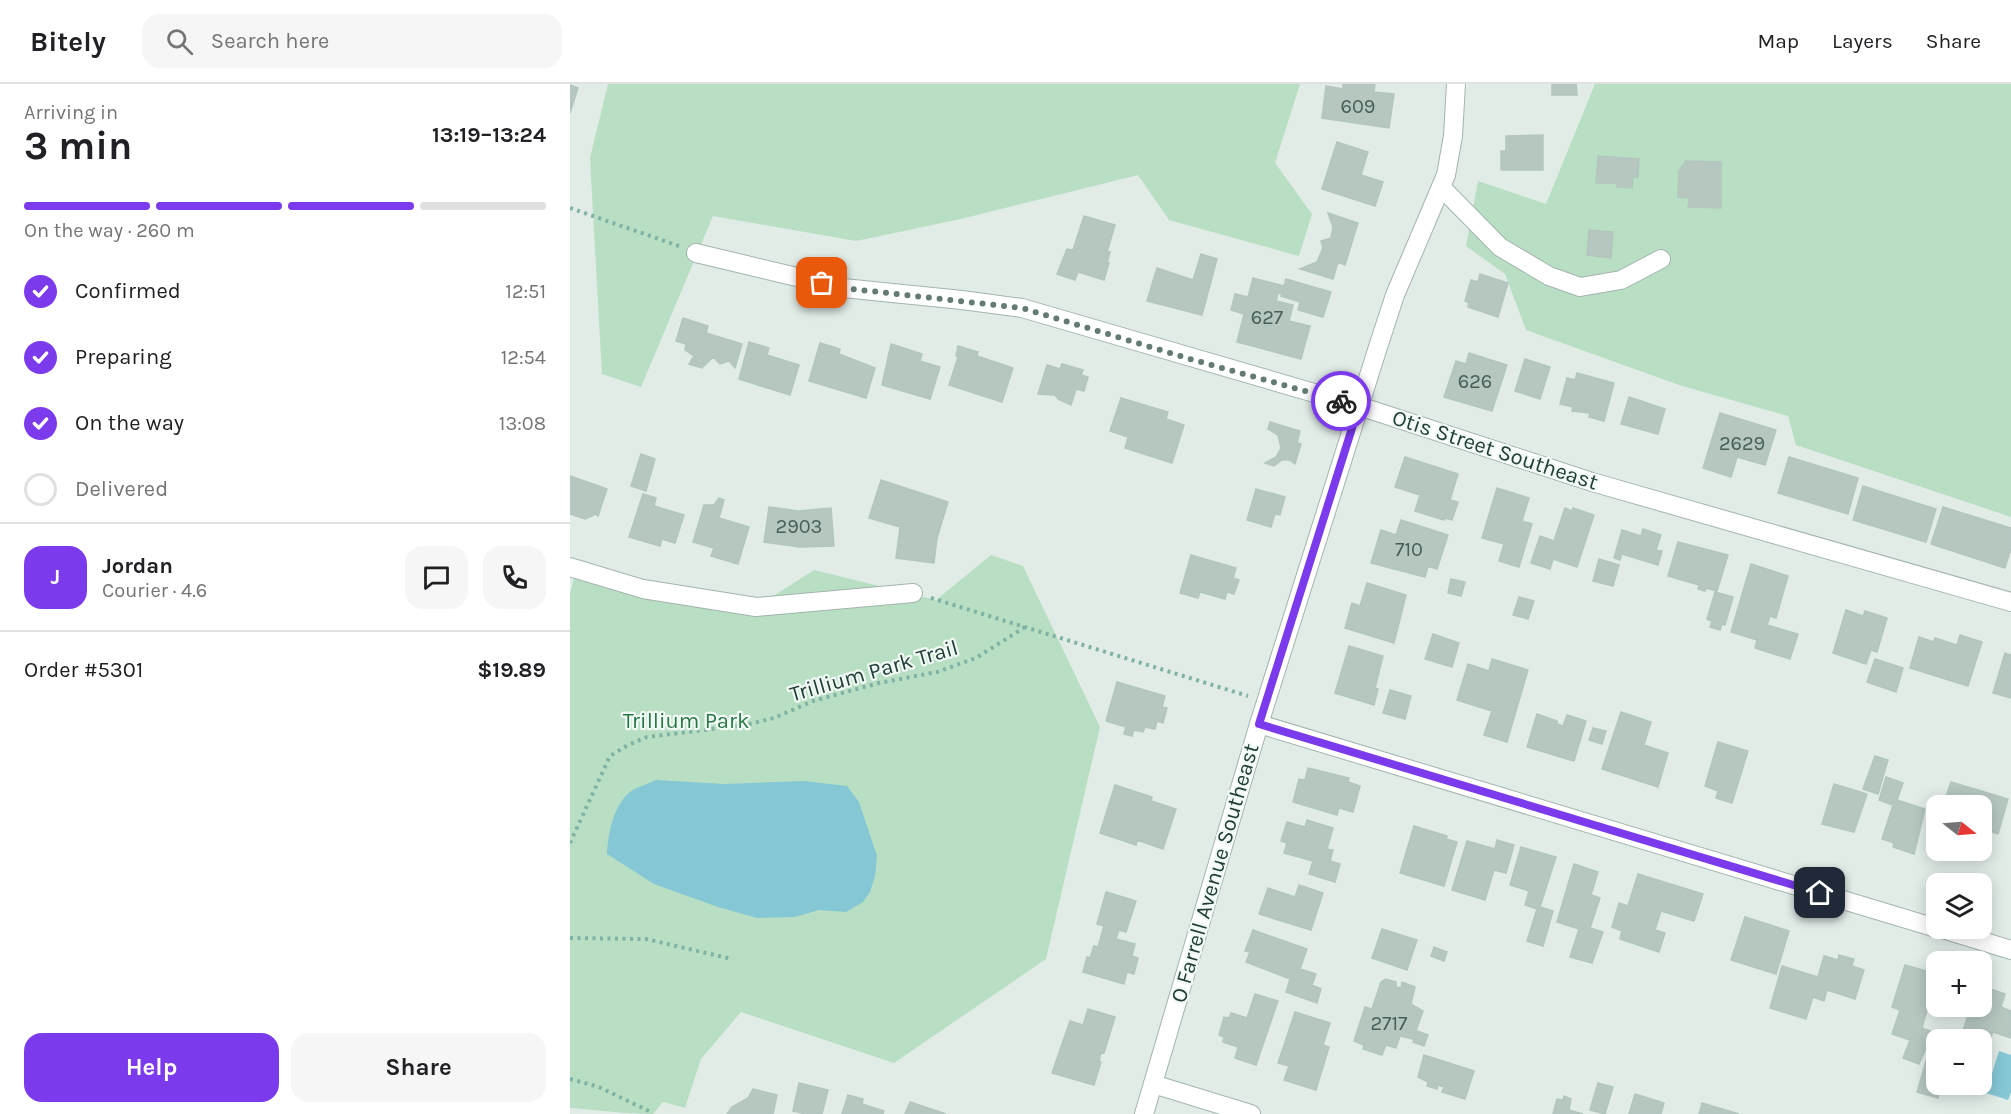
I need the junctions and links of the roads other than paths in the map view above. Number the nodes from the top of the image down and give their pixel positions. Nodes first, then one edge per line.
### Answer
1 (1456, 84) edge
2 (1441, 187) junction
3 (696, 253) road end
4 (1661, 259) dead end
5 (1359, 406) junction
6 (570, 567) edge
7 (913, 593) road end
8 (2011, 602) edge
9 (1259, 724) junction
10 (1926, 924) edge
11 (1974, 939) edge
12 (2011, 950) edge
13 (1153, 1084) junction
14 (1144, 1114) edge
15 (1251, 1114) edge

1 - 2 street, O Farrell Avenue Southeast
2 - 4 street
2 - 5 street, O Farrell Avenue Southeast
3 - 5 street, Otis Street Southeast
5 - 8 street, Otis Street Southeast
5 - 9 street, O Farrell Avenue Southeast
6 - 7 street
9 - 10 street
9 - 13 street, O Farrell Avenue Southeast
11 - 12 street
13 - 14 street, O Farrell Avenue Southeast
13 - 15 street

